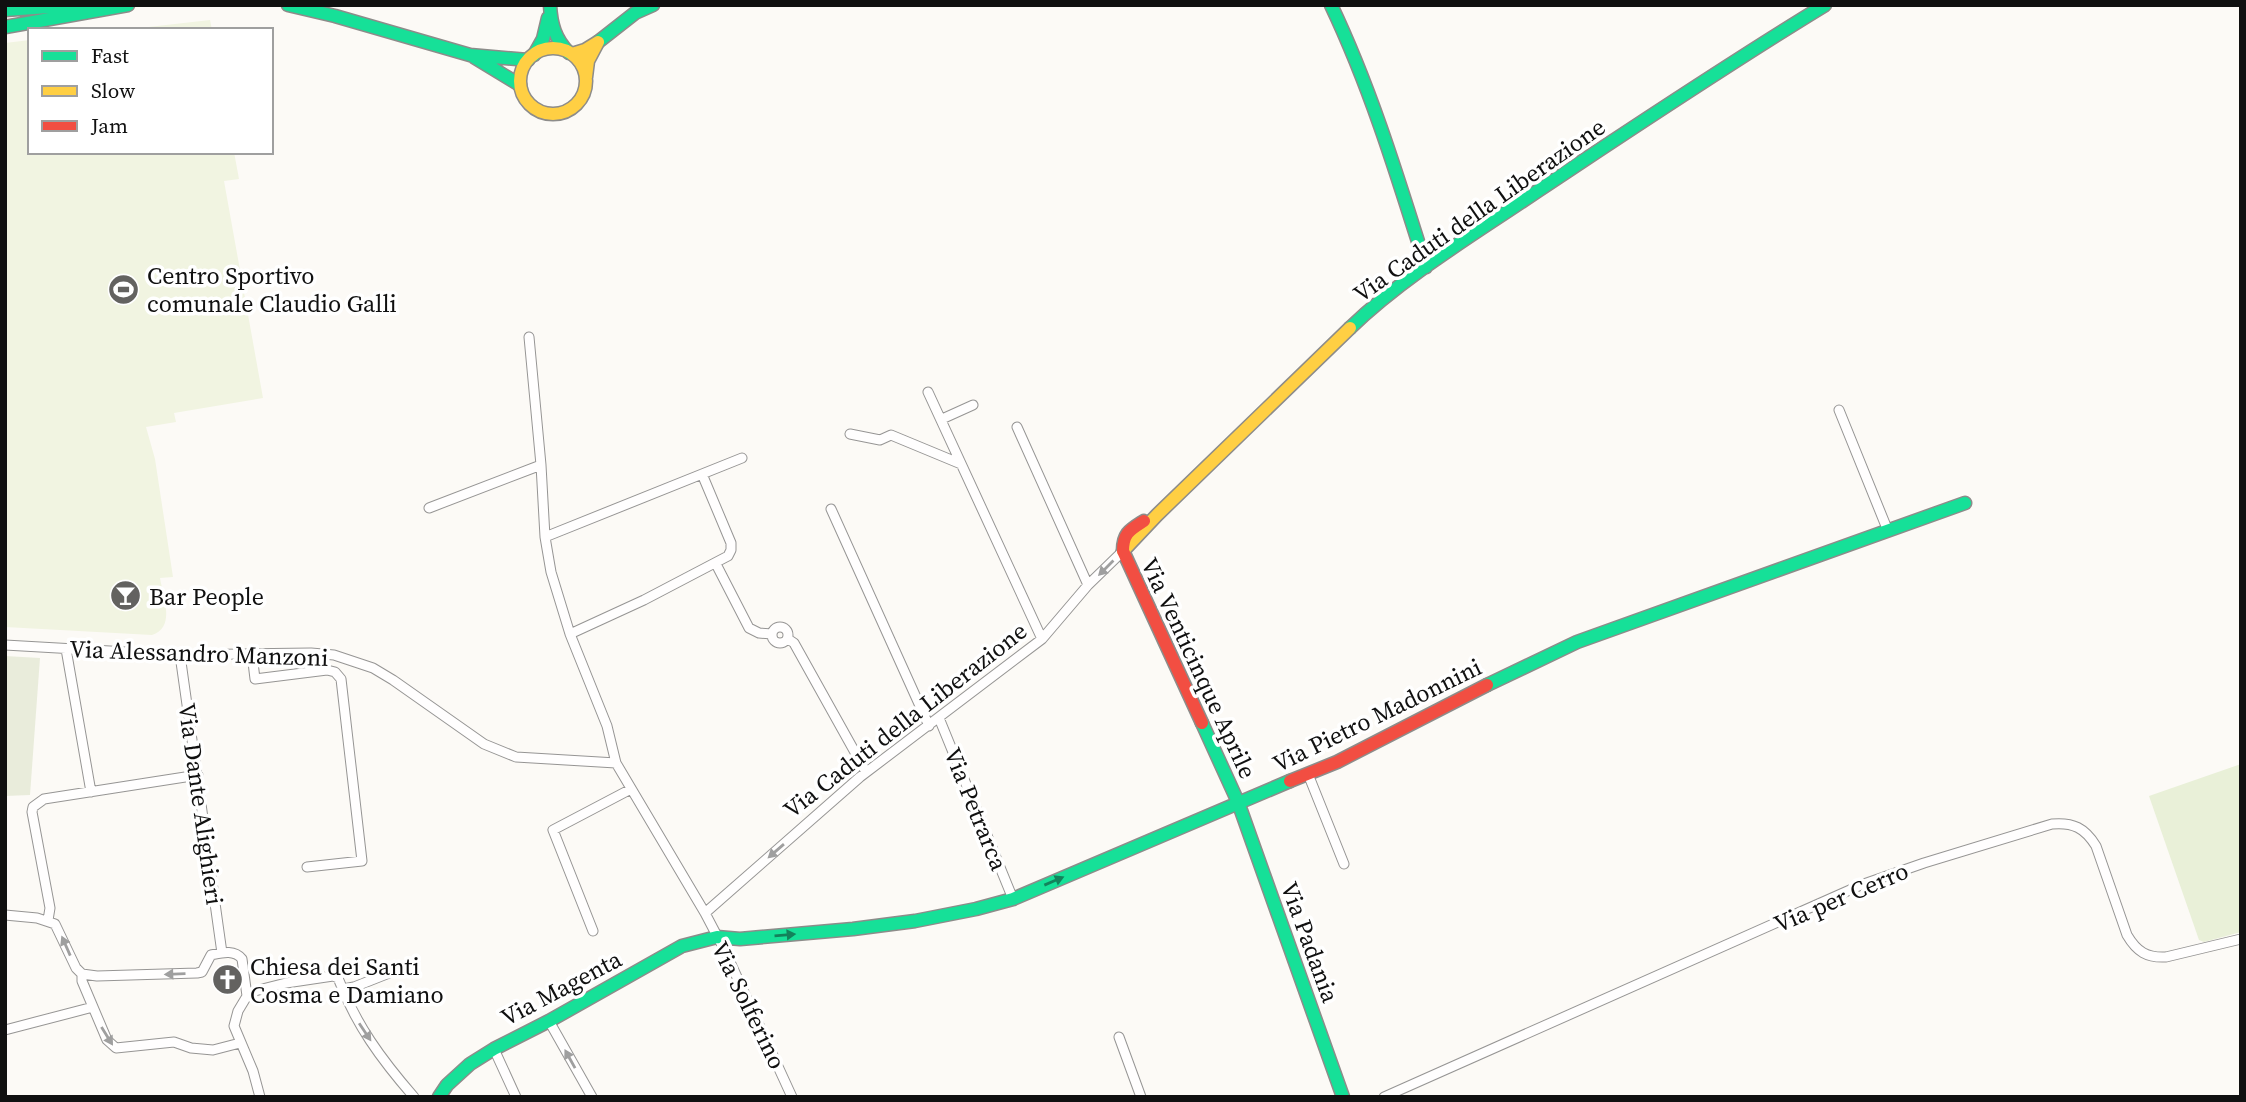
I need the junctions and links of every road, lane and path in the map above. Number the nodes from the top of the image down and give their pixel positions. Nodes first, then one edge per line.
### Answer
1 (77, 5) edge
2 (120, 5) edge
3 (128, 5) edge
4 (288, 5) edge
5 (653, 5) edge
6 (1331, 5) edge
7 (1825, 5) edge
8 (550, 6) edge
9 (5, 10) edge
10 (5, 19) edge
11 (5, 27) edge
12 (598, 42) junction
13 (570, 54) junction
14 (470, 55) junction
15 (531, 57) junction
16 (586, 77) junction
17 (520, 85) junction
18 (1426, 267) junction
19 (530, 337) dead end
20 (928, 392) dead end
21 (974, 405) dead end
22 (1839, 410) dead end
23 (942, 419) junction
24 (1017, 427) dead end
25 (850, 434) dead end
26 (742, 458) dead end
27 (961, 464) junction
28 (541, 465) junction
29 (702, 474) junction
30 (1965, 503) dead end
31 (429, 508) dead end
32 (831, 509) dead end
33 (1888, 531) junction
34 (545, 537) junction
35 (1123, 551) junction
36 (716, 564) junction
37 (1088, 585) junction
38 (570, 634) junction
39 (1042, 639) junction
40 (5, 645) edge
41 (66, 649) junction
42 (252, 654) junction
43 (180, 655) junction
44 (939, 718) junction
45 (929, 726) junction
46 (616, 763) junction
47 (866, 772) junction
48 (1308, 774) junction
49 (198, 775) junction
50 (631, 789) junction
51 (91, 792) junction
52 (1238, 802) junction
53 (1344, 864) dead end
54 (307, 867) dead end
55 (1013, 899) junction
56 (705, 913) junction
57 (5, 915) edge
58 (48, 920) junction
59 (593, 931) dead end
60 (717, 937) junction
61 (2241, 939) edge
62 (222, 953) junction
63 (402, 968) dead end
64 (82, 974) junction
65 (342, 989) junction
66 (247, 996) junction
67 (93, 1007) junction
68 (549, 1021) junction
69 (5, 1030) edge
70 (1119, 1037) dead end
71 (240, 1043) junction
72 (494, 1049) junction
73 (260, 1097) edge
74 (414, 1097) edge
75 (439, 1097) edge
76 (516, 1097) edge
77 (592, 1097) edge
78 (792, 1097) edge
79 (1141, 1097) edge
80 (1343, 1097) edge
81 (1384, 1097) edge

1 - 9 main road
2 - 10 main road
3 - 11 main road
4 - 14 main road
5 - 12 main road
6 - 18 main road
7 - 18 main road, Via Caduti della Liberazione
8 - 13 main road
8 - 15 main road
12 - 13 main road
12 - 16 main road
13 - 15 main road
13 - 16 main road
14 - 15 main road
14 - 17 main road
15 - 17 main road
16 - 17 main road
18 - 35 main road, Via Caduti della Liberazione
19 - 28 street, Via Solferino
20 - 23 street
21 - 23 street
22 - 33 street
23 - 27 street
24 - 37 street
25 - 27 street
26 - 29 street
27 - 39 street
28 - 31 street
28 - 34 street, Via Solferino
29 - 34 street
29 - 36 street
30 - 33 main road, Via Pietro Madonnini
32 - 45 street
33 - 48 main road, Via Pietro Madonnini
34 - 38 street, Via Solferino
35 -> 37 street, Via Caduti della Liberazione
35 - 52 main road, Via Venticinque Aprile
36 - 38 street
36 - 47 street
37 - 39 street, Via Caduti della Liberazione
38 - 46 street, Via Solferino
39 - 44 street, Via Caduti della Liberazione
40 - 41 street, Via Alessandro Manzoni
41 - 43 street, Via Alessandro Manzoni
41 - 51 street
42 - 43 street, Via Alessandro Manzoni
42 - 46 street, Via Alessandro Manzoni
42 - 54 street
43 - 49 street, Via Dante Alighieri
44 - 45 street, Via Caduti della Liberazione
44 - 55 street, Via Petrarca
45 - 47 street, Via Caduti della Liberazione
46 - 50 street, Via Solferino
47 -> 56 street, Via Caduti della Liberazione
48 - 52 main road, Via Pietro Madonnini
48 - 53 street
49 - 51 street
49 - 62 street, Via Dante Alighieri
50 - 56 street, Via Solferino
50 - 59 street
51 - 58 street
55 -> 52 main road, Via Pietro Madonnini
52 - 80 main road, Via Padania
60 -> 55 main road, Via Pietro Madonnini
56 - 60 street, Via Solferino
57 - 58 street
64 -> 58 street
60 - 68 main road, Via Magenta
60 - 78 street, Via Solferino
61 - 81 street, Via per Cerro
62 -> 64 street
62 - 66 street
63 - 65 street
64 - 67 street
65 - 66 street
65 -> 74 street
66 - 71 street
67 - 69 street
67 -> 71 street
68 - 72 main road, Via Magenta
77 -> 68 street
70 - 79 street
71 - 73 street
72 - 75 main road, Via Magenta
72 - 76 street

